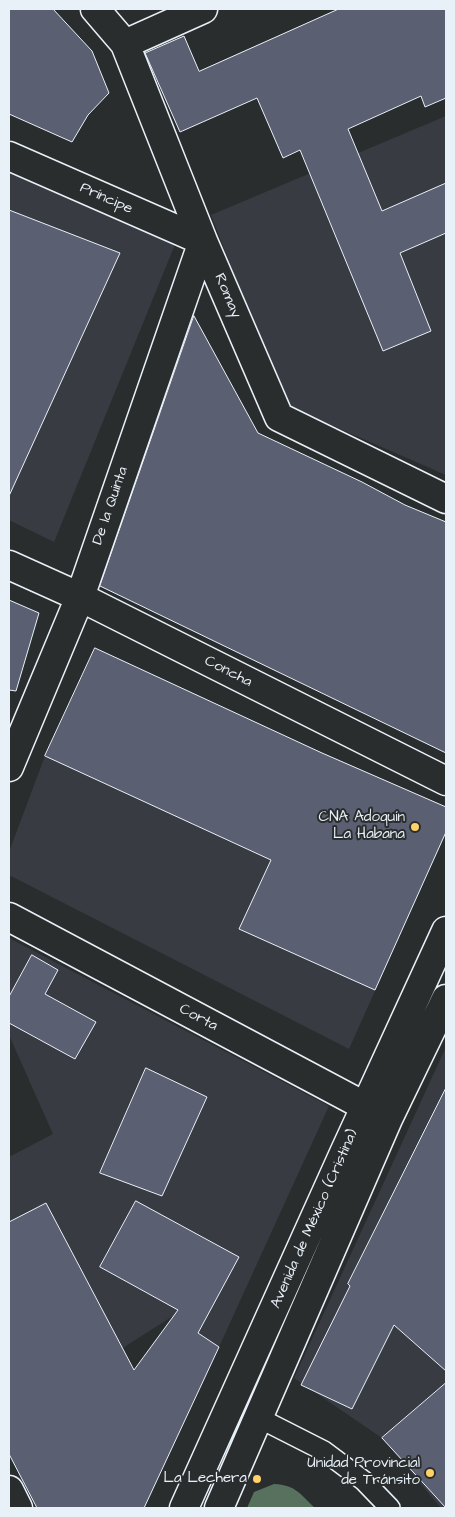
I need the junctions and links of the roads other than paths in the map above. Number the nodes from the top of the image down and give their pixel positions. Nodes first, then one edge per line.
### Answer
1 (95, 9) edge
2 (203, 9) edge
3 (125, 44) junction
4 (9, 156) edge
5 (203, 241) junction
6 (446, 499) edge
7 (9, 565) edge
8 (80, 598) junction
9 (9, 767) edge
10 (446, 781) edge
11 (9, 917) edge
12 (446, 931) edge
13 (446, 999) edge
14 (377, 1113) junction
15 (259, 1418) junction
16 (9, 1490) edge
17 (18, 1508) edge
18 (184, 1508) edge
19 (219, 1508) edge
20 (390, 1508) edge

1 - 3 street, Romay
2 - 3 street
3 - 5 street, Romay
4 - 5 street, Príncipe
5 - 6 street, Romay
5 - 8 street, De la Quinta
7 - 8 street, Concha
8 - 9 street, De la Quinta
8 - 10 street, Concha
11 - 14 street, Corta
12 - 14 street, Avenida de México (Cristina)
13 - 14 street, Avenida de México (Cristina)
14 - 15 street, Avenida de México (Cristina)
14 - 18 street, Avenida de México (Cristina)
15 - 19 street, Avenida de México (Cristina)
15 - 20 lane
16 - 17 street

